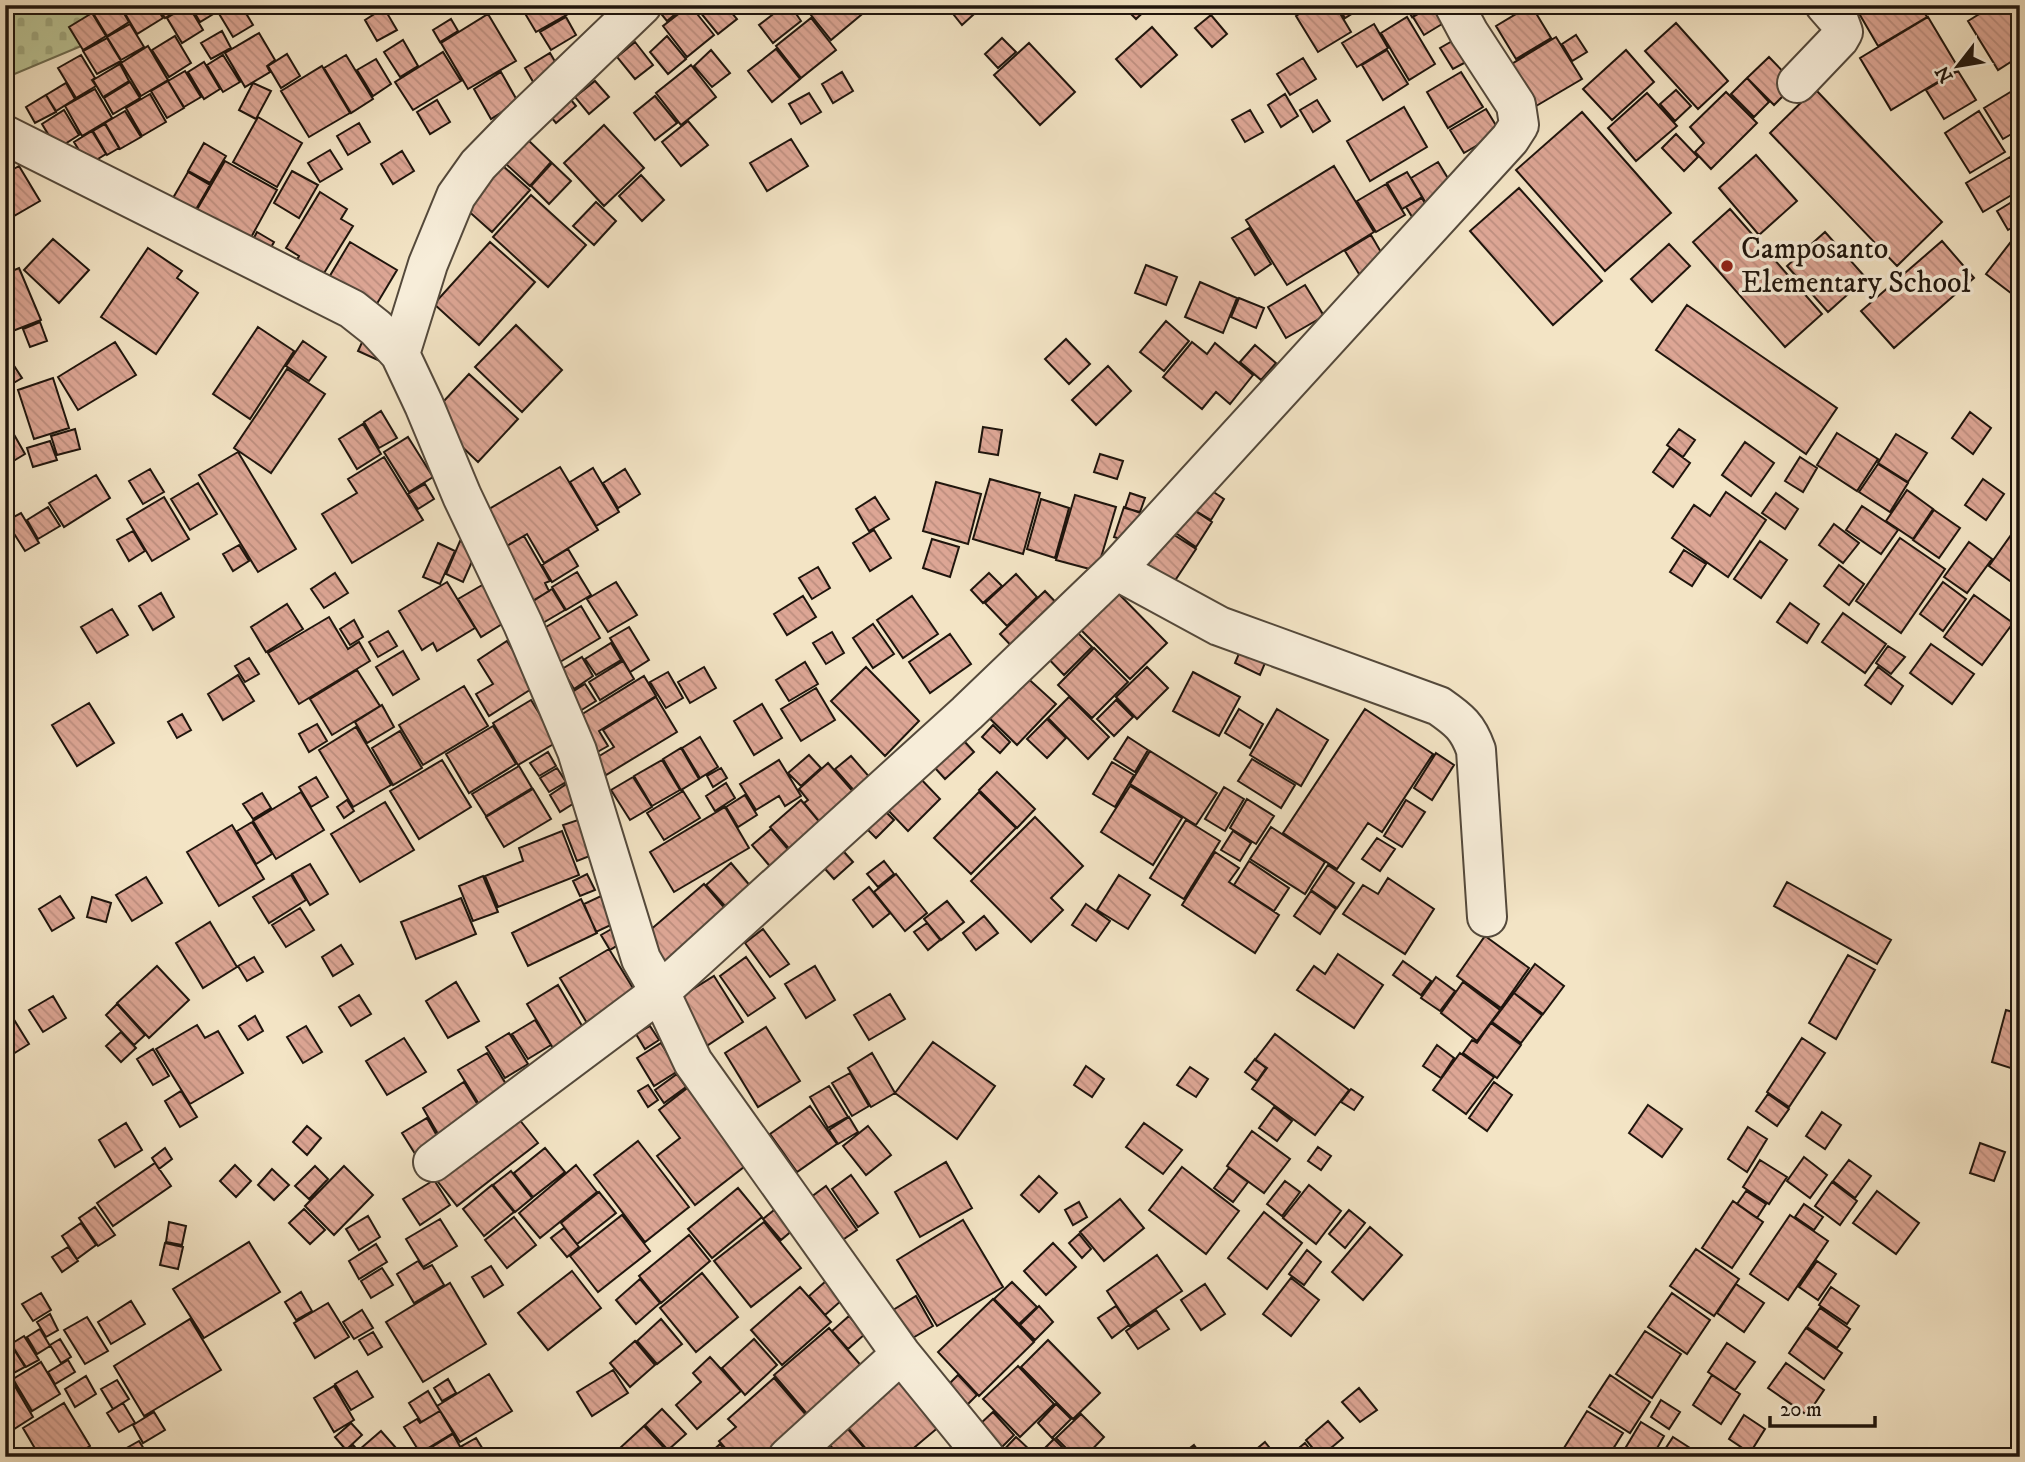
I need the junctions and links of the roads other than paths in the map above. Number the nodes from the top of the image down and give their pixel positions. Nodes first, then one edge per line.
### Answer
1 (642, 5) edge
2 (1454, 5) edge
3 (1825, 5) edge
4 (1797, 83) dead end
5 (5, 135) edge
6 (400, 354) junction
7 (1116, 570) junction
8 (1487, 917) dead end
9 (660, 992) junction
10 (433, 1161) dead end
11 (901, 1354) junction
12 (788, 1457) edge
13 (985, 1457) edge

1 - 6 street
2 - 7 street
3 - 4 street
5 - 6 street
6 - 9 street
7 - 8 street
7 - 9 street
9 - 10 street
9 - 11 street
11 - 12 street
11 - 13 street

